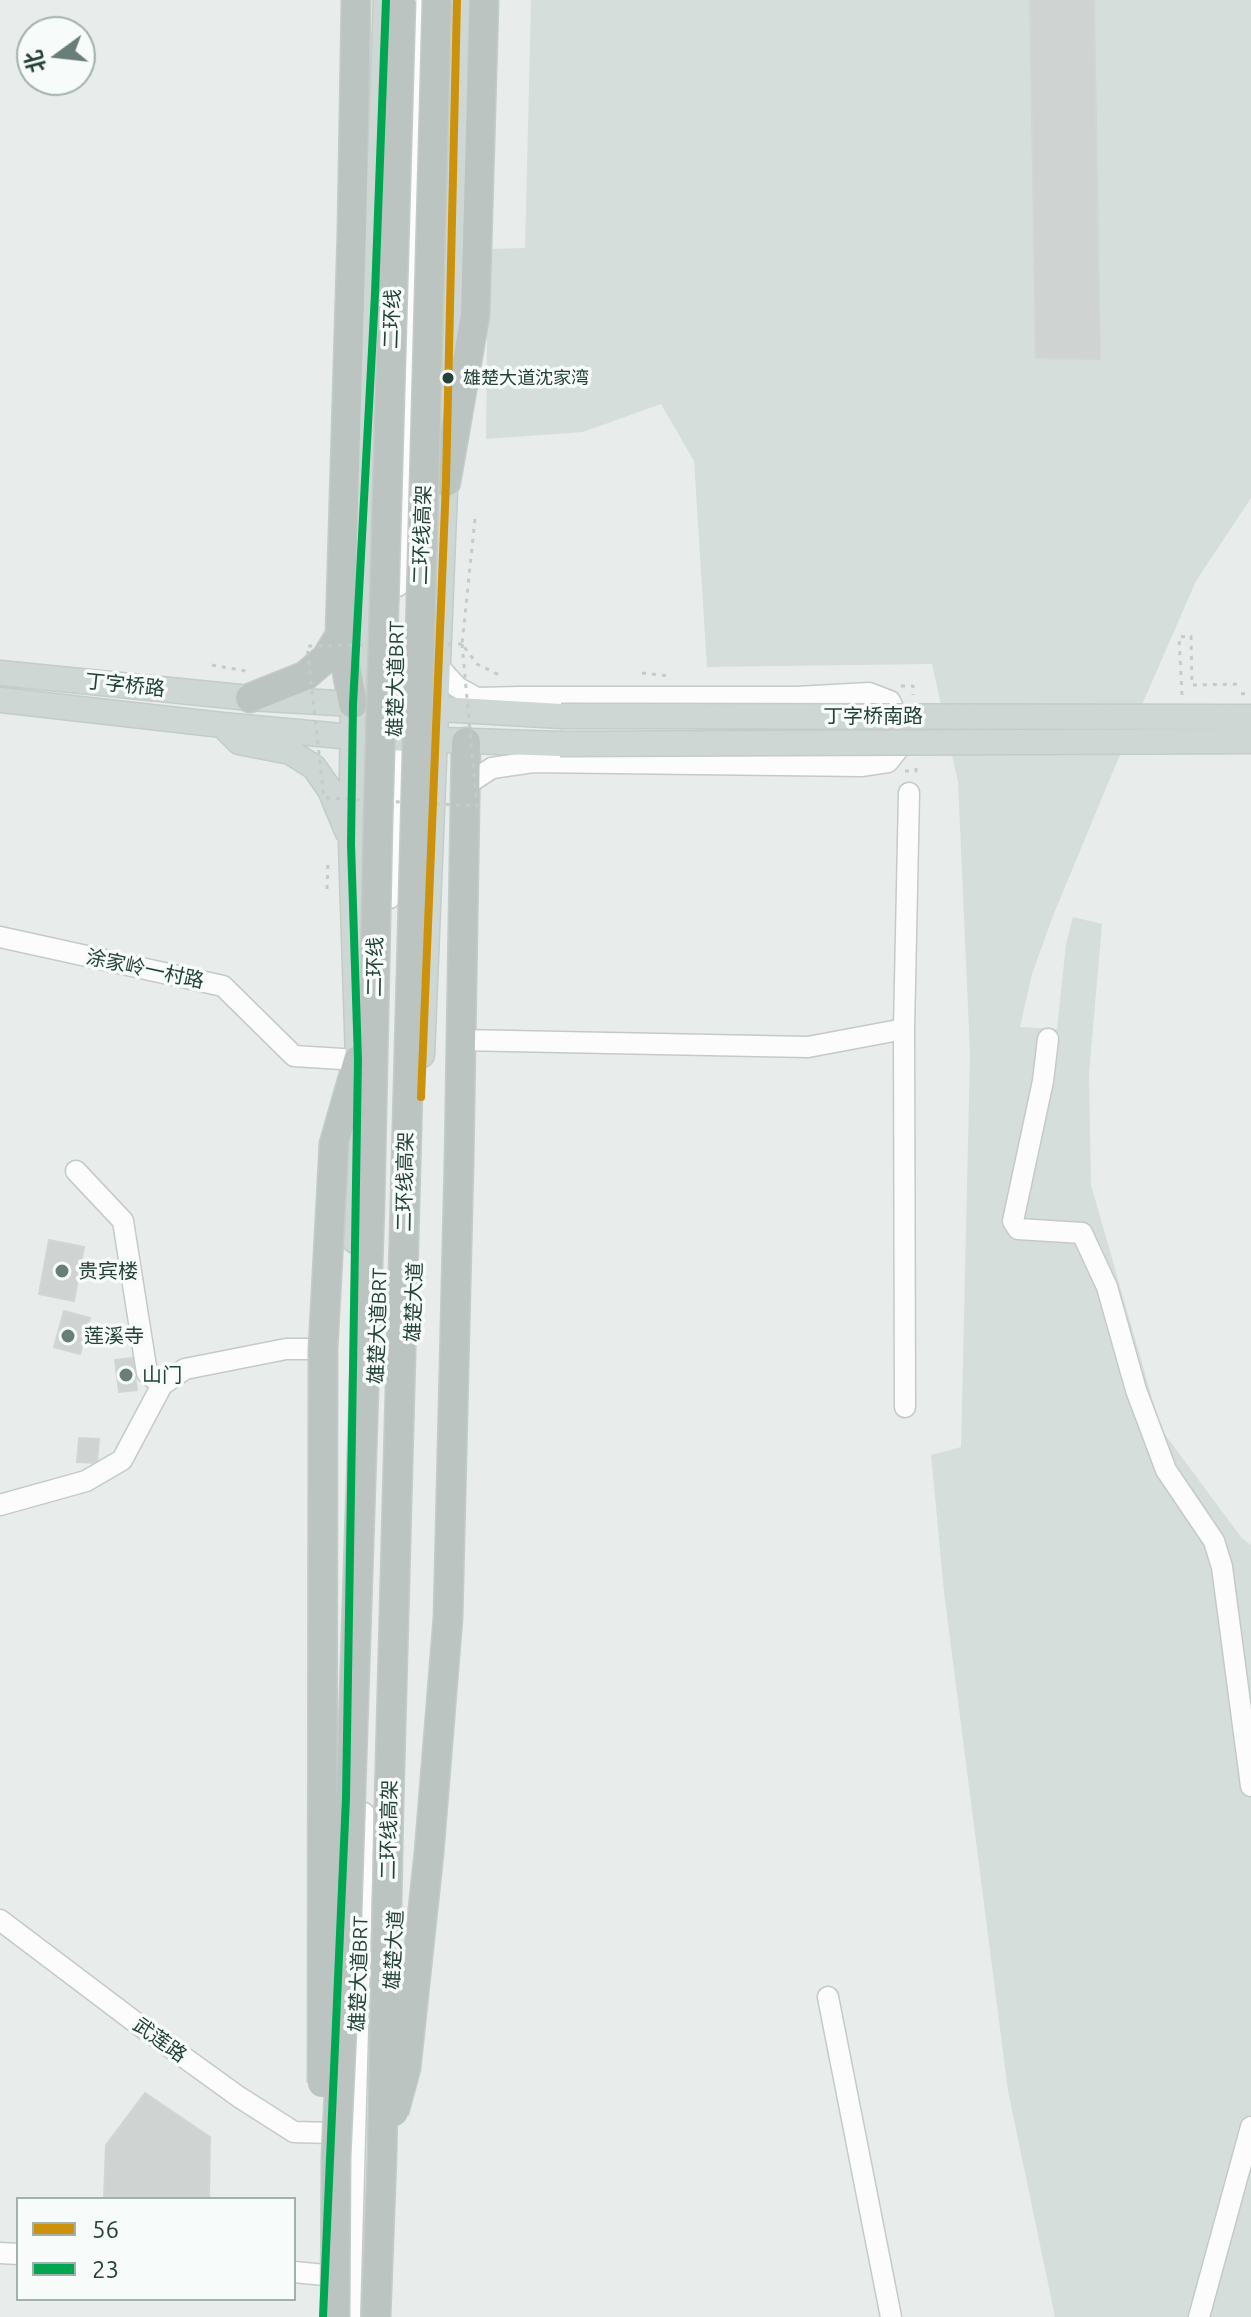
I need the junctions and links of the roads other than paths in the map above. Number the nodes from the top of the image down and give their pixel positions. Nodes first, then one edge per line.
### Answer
1 (356, 0) edge
2 (386, 0) edge
3 (401, 0) edge
4 (420, 0) edge
5 (437, 0) edge
6 (457, 0) edge
7 (484, 0) edge
8 (446, 482) junction
9 (340, 635) junction
10 (439, 667) junction
11 (0, 673) edge
12 (253, 685) junction
13 (520, 697) junction
14 (0, 700) edge
15 (353, 704) junction
16 (394, 707) junction
17 (437, 709) junction
18 (495, 713) junction
19 (1251, 717) edge
20 (222, 725) junction
21 (352, 737) junction
22 (394, 739) junction
23 (435, 741) junction
24 (1251, 741) edge
25 (466, 742) junction
26 (498, 743) junction
27 (533, 762) junction
28 (909, 793) dead end
29 (476, 796) junction
30 (351, 844) junction
31 (0, 937) edge
32 (904, 1029) junction
33 (1048, 1039) dead end
34 (460, 1040) junction
35 (358, 1060) junction
36 (76, 1171) dead end
37 (323, 1349) junction
38 (149, 1377) junction
39 (905, 1407) dead end
40 (0, 1505) edge
41 (1251, 1786) edge
42 (0, 1920) edge
43 (828, 1997) dead end
44 (1251, 2127) edge
45 (334, 2144) junction
46 (382, 2156) junction
47 (296, 2272) edge
48 (325, 2275) junction
49 (323, 2317) edge
50 (335, 2317) edge
51 (350, 2317) edge
52 (378, 2317) edge
53 (891, 2317) edge
54 (1199, 2317) edge

1 - 9 highway
2 - 15 main road
3 - 45 highway, 二环线, bridge
4 - 16 street, 雄楚大道BRT
5 - 46 highway, 二环线高架, bridge
6 - 8 main road, 雄楚大道
7 - 8 highway
8 - 10 main road, 雄楚大道
9 - 12 highway
9 - 15 highway
10 - 13 street
10 - 17 main road, 雄楚大道
11 - 12 main road, 丁字桥路
12 - 15 main road, 丁字桥路
13 - 18 street
13 - 27 street
14 - 20 main road, 丁字桥路
15 - 16 main road, 丁字桥南路
15 - 21 main road
16 - 17 main road, 丁字桥南路
16 - 22 street, 雄楚大道BRT
17 - 18 main road, 丁字桥南路
17 - 23 main road, 雄楚大道
18 - 19 main road, 丁字桥南路, bridge
20 - 21 main road, 丁字桥路
20 - 30 main road
21 - 22 main road, 丁字桥南路
21 - 30 main road
22 - 23 main road, 丁字桥南路
22 - 51 street, 雄楚大道BRT
23 - 25 main road, 丁字桥南路
23 - 52 main road, 雄楚大道
24 - 26 main road, 丁字桥南路, bridge
25 - 26 main road, 丁字桥南路
25 - 29 highway
26 - 27 street
27 - 29 street
28 - 32 street
29 - 34 highway
30 - 35 main road
31 - 35 street, 涂家岭一村路
32 - 34 street
32 - 39 street
33 - 41 street
34 - 46 highway, bridge
35 - 37 highway, bridge
35 - 45 main road
36 - 38 street
37 - 38 street
37 - 45 highway, bridge
38 - 40 street
42 - 45 street, 武莲路
43 - 53 street
44 - 54 street
45 - 48 main road
45 - 50 highway, 二环线, bridge
46 - 52 highway, 二环线高架, bridge
47 - 48 street
48 - 49 main road

